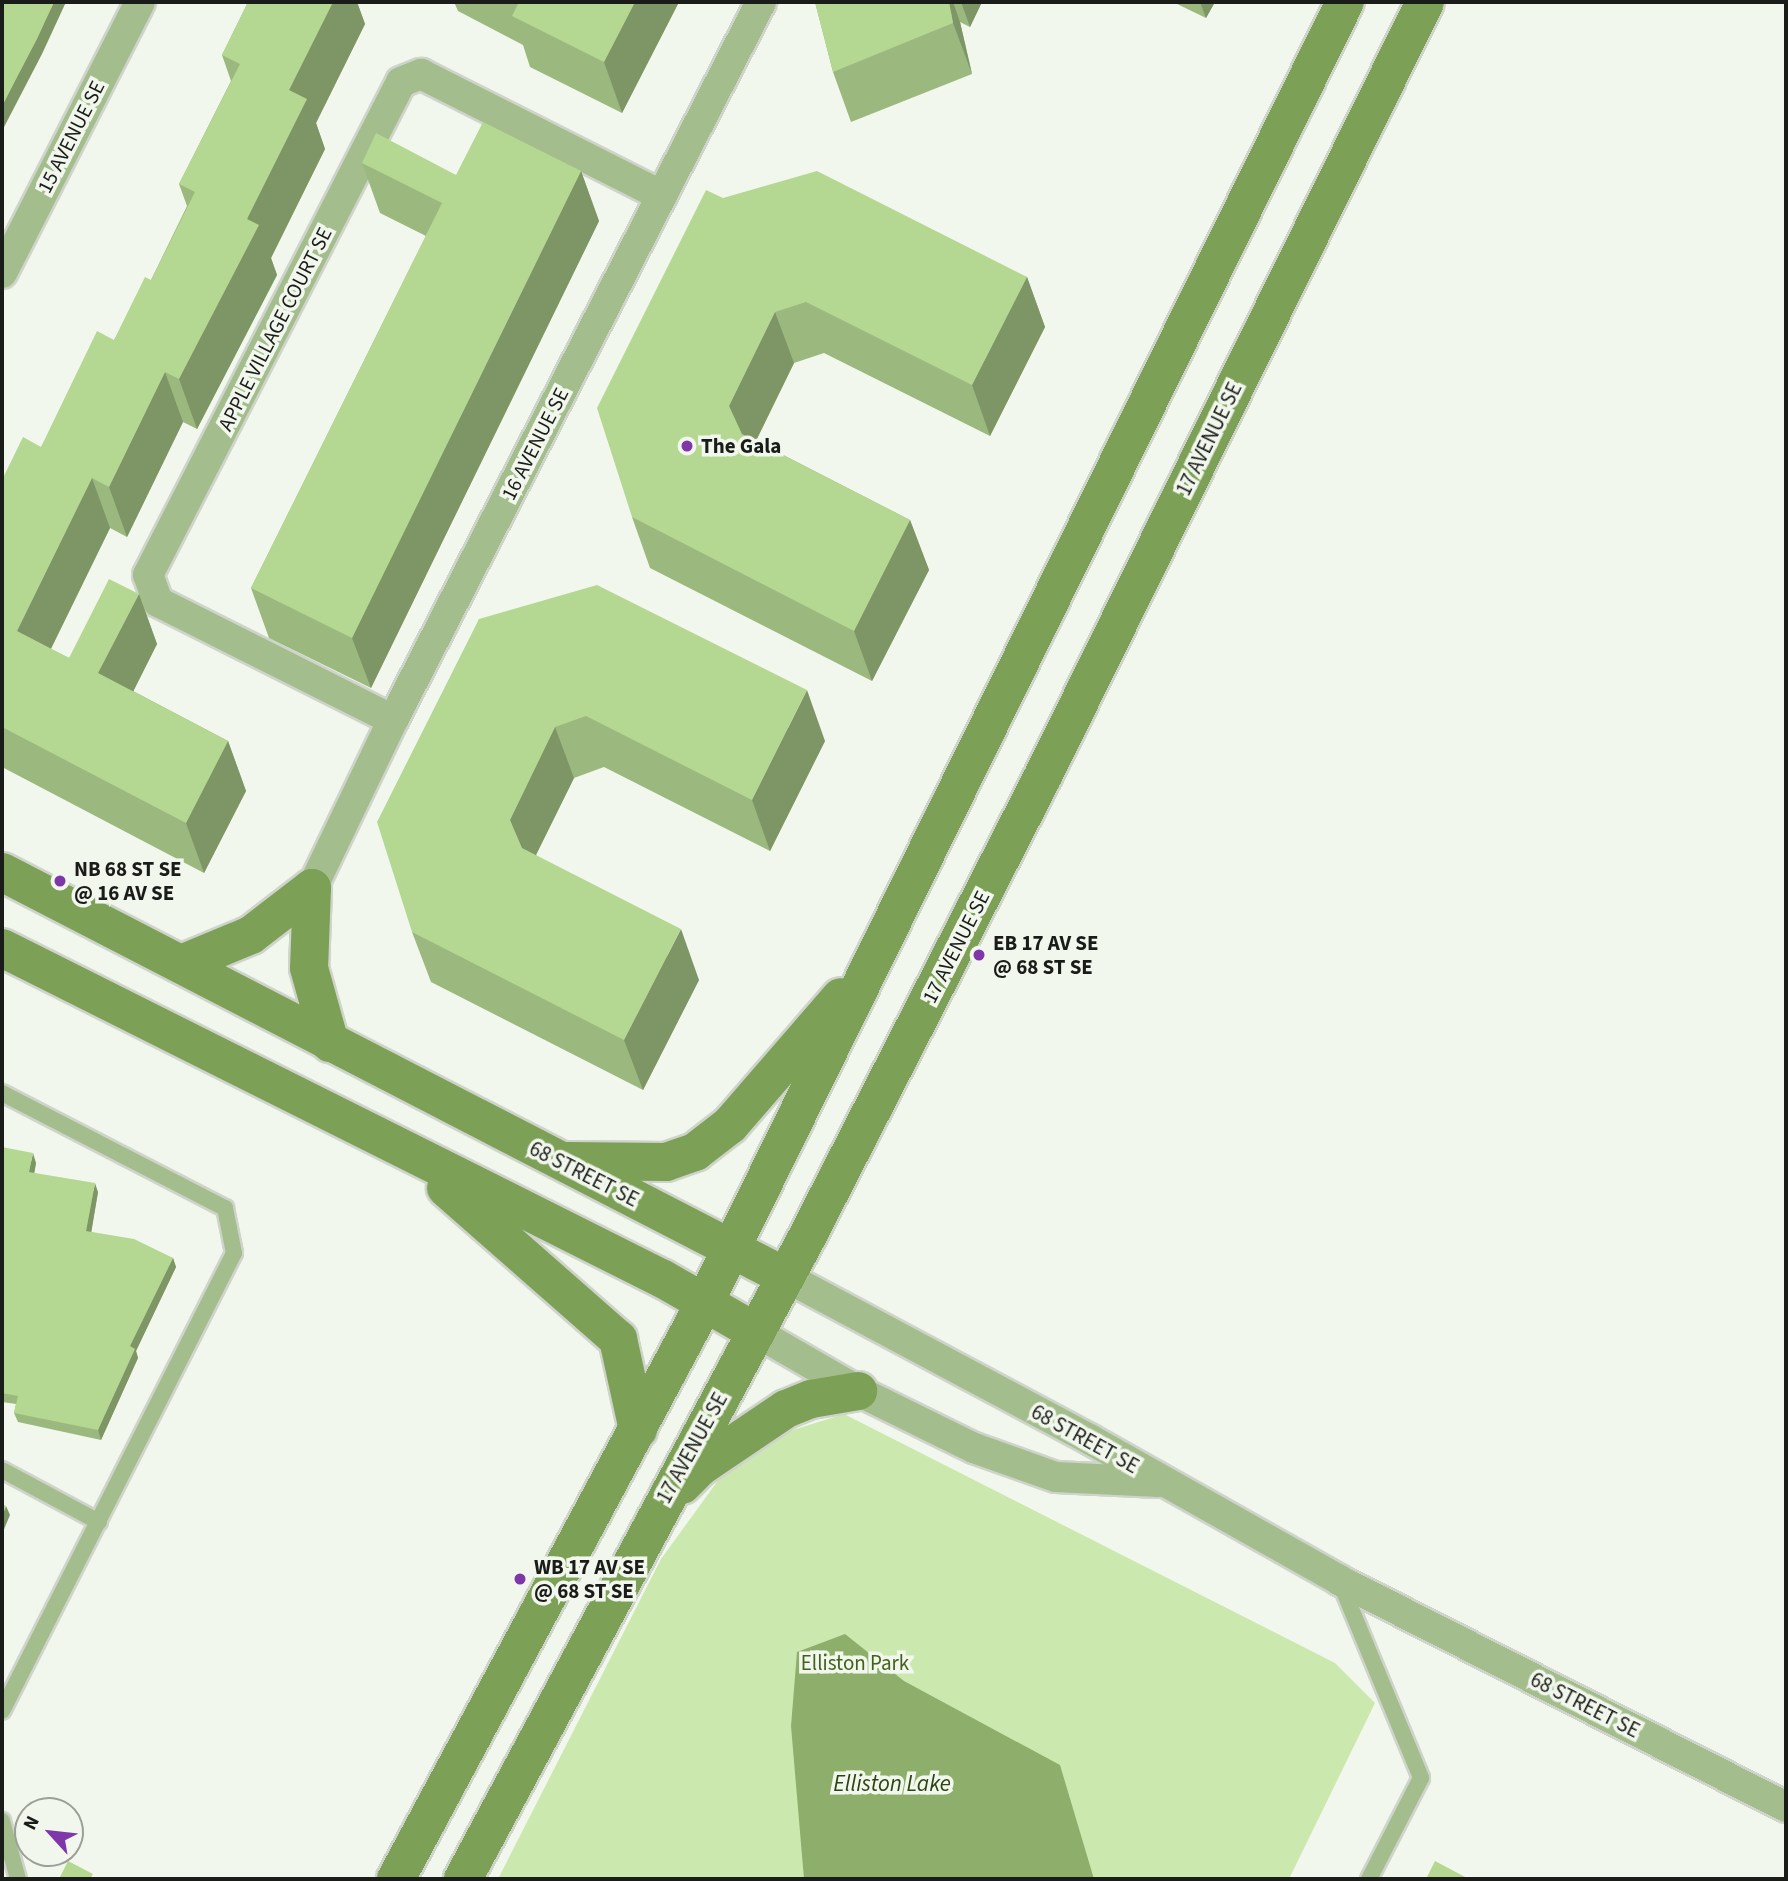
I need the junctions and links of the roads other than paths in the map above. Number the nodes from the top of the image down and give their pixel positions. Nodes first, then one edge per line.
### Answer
1 (140, 2) edge
2 (761, 2) edge
3 (1345, 2) edge
4 (1425, 2) edge
5 (662, 196) junction
6 (4, 261) edge
7 (393, 720) junction
8 (2, 872) edge
9 (312, 888) junction
10 (2, 948) edge
11 (878, 954) junction
12 (181, 964) junction
13 (330, 1043) junction
14 (2, 1093) edge
15 (402, 1150) junction
16 (559, 1161) junction
17 (730, 1248) junction
18 (786, 1277) junction
19 (704, 1304) junction
20 (756, 1332) junction
21 (858, 1391) junction
22 (638, 1430) junction
23 (2, 1470) edge
24 (1162, 1482) junction
25 (654, 1515) junction
26 (99, 1522) junction
27 (1339, 1580) junction
28 (2, 1711) edge
29 (1786, 1807) edge
30 (2, 1821) edge
31 (18, 1879) edge
32 (396, 1879) edge
33 (463, 1879) edge
34 (1369, 1879) edge

1 - 6 street, 15 AVENUE SE
2 - 5 street, 16 AVENUE SE
3 - 11 main road
4 - 18 main road, 17 AVENUE SE
5 - 7 street, 16 AVENUE SE
5 - 7 street, APPLE VILLAGE COURT SE
7 - 9 street, 16 AVENUE SE
8 - 12 main road, 68 STREET SE
9 - 12 main road
9 - 13 main road
10 - 15 main road, 68 STREET SE
11 - 16 main road
11 - 17 main road
12 - 13 main road, 68 STREET SE
13 - 16 main road, 68 STREET SE
14 - 26 lane
15 - 19 main road, 68 STREET SE
15 - 22 main road
16 - 17 main road, 68 STREET SE
17 - 18 main road, 68 STREET SE
17 - 19 main road
18 - 20 main road, 17 AVENUE SE
18 - 24 street, 68 STREET SE
19 - 20 main road, 68 STREET SE
19 - 22 main road
20 - 21 street, 68 STREET SE
20 - 25 main road, 17 AVENUE SE
21 - 24 street, 68 STREET SE
21 - 25 main road
22 - 32 main road
23 - 26 lane
24 - 27 street, 68 STREET SE
25 - 33 main road, 17 AVENUE SE
26 - 28 lane
27 - 29 street, 68 STREET SE
27 - 34 lane
30 - 31 lane

